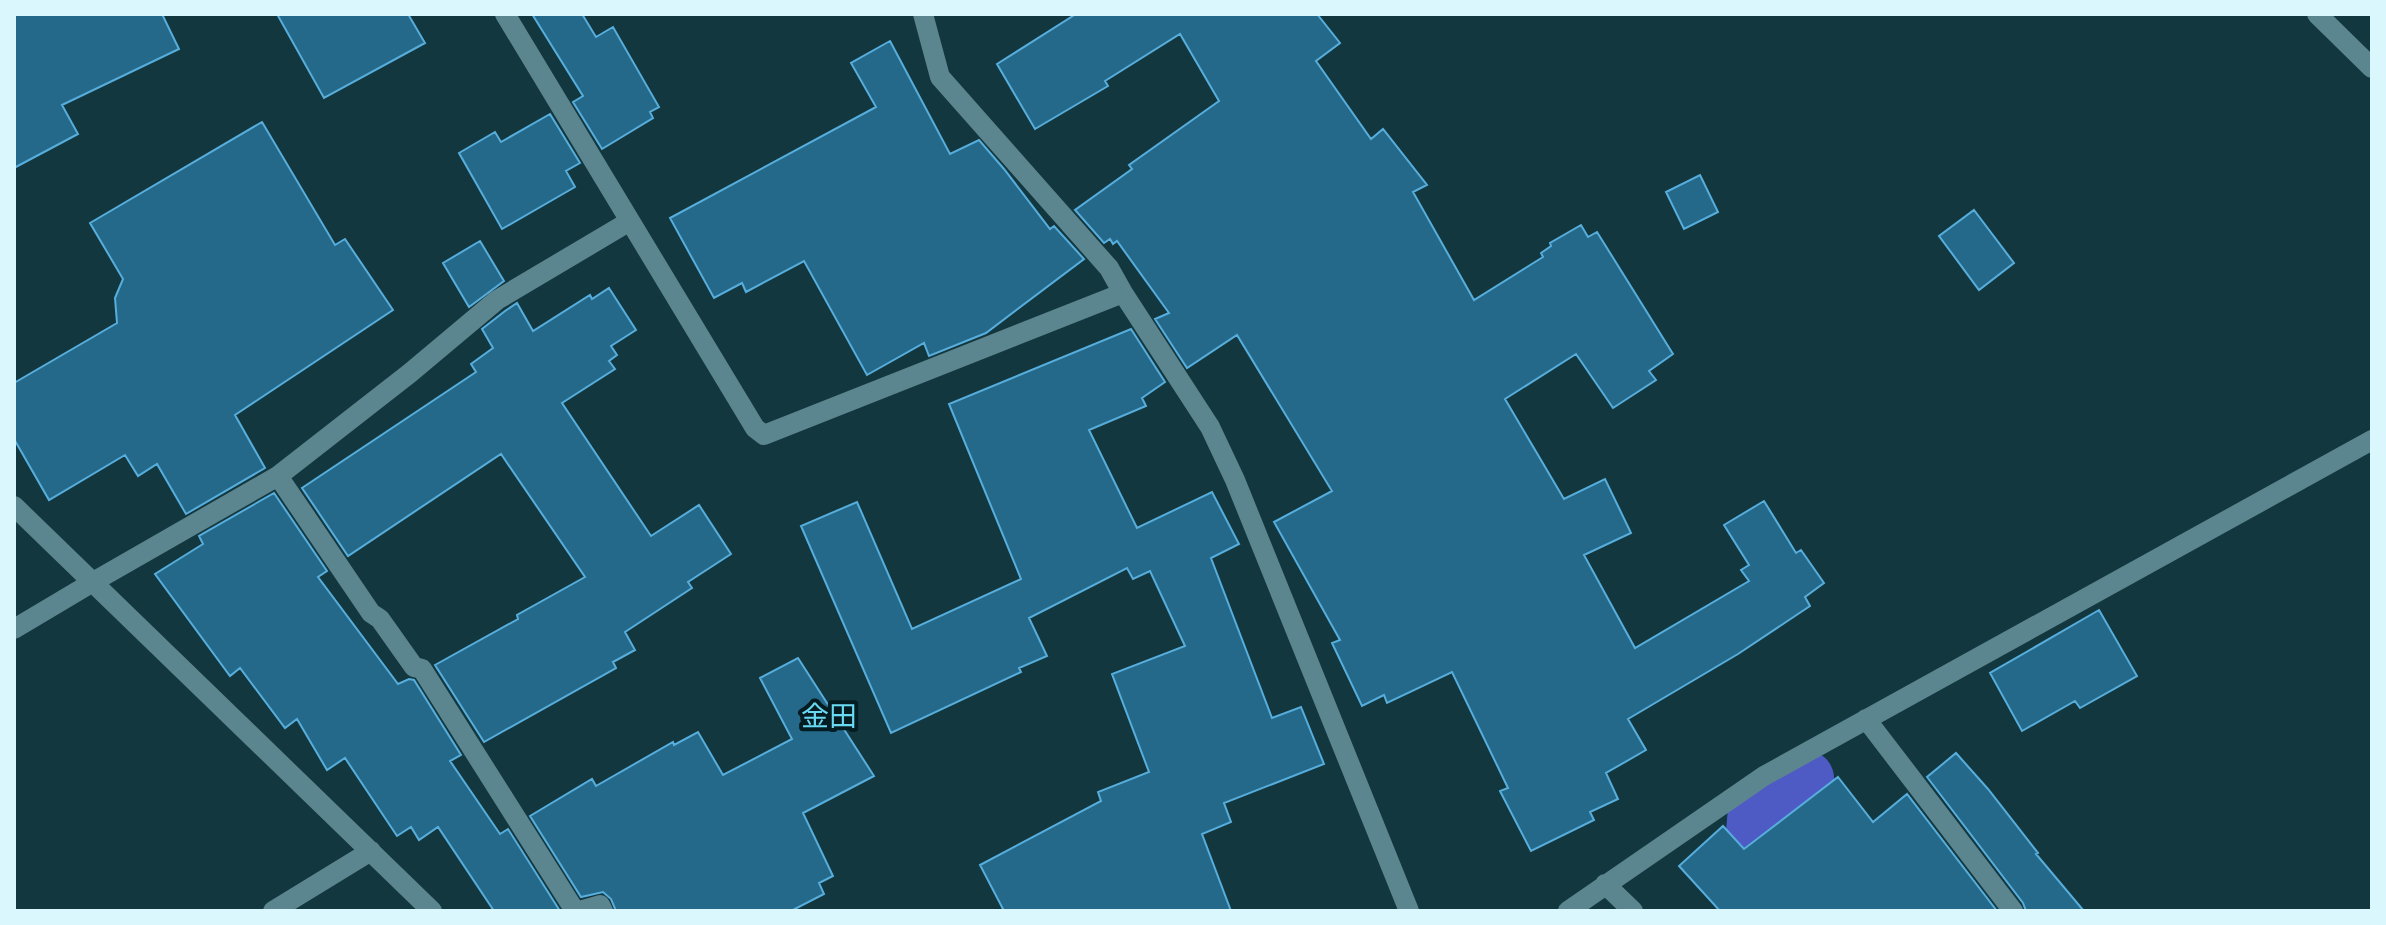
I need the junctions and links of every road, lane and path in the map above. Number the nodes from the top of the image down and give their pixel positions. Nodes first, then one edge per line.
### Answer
1 (505, 14) edge
2 (923, 14) edge
3 (2317, 14) edge
4 (2372, 68) edge
5 (630, 221) junction
6 (1123, 293) junction
7 (2372, 440) edge
8 (278, 476) junction
9 (14, 506) edge
10 (93, 582) junction
11 (14, 629) edge
12 (1866, 719) junction
13 (371, 851) junction
14 (1605, 884) junction
15 (273, 911) edge
16 (432, 911) edge
17 (577, 911) edge
18 (603, 911) edge
19 (1409, 911) edge
20 (1568, 911) edge
21 (1633, 911) edge
22 (2013, 911) edge

1 - 5 street
2 - 6 street
3 - 4 street
5 - 6 street
5 - 8 street
6 - 19 street
7 - 12 street
8 - 10 street
8 - 17 street
9 - 10 street
10 - 11 street
10 - 13 street
12 - 14 street
12 - 22 street
13 - 15 street
13 - 16 street
14 - 20 street
14 - 21 street
17 - 18 street

